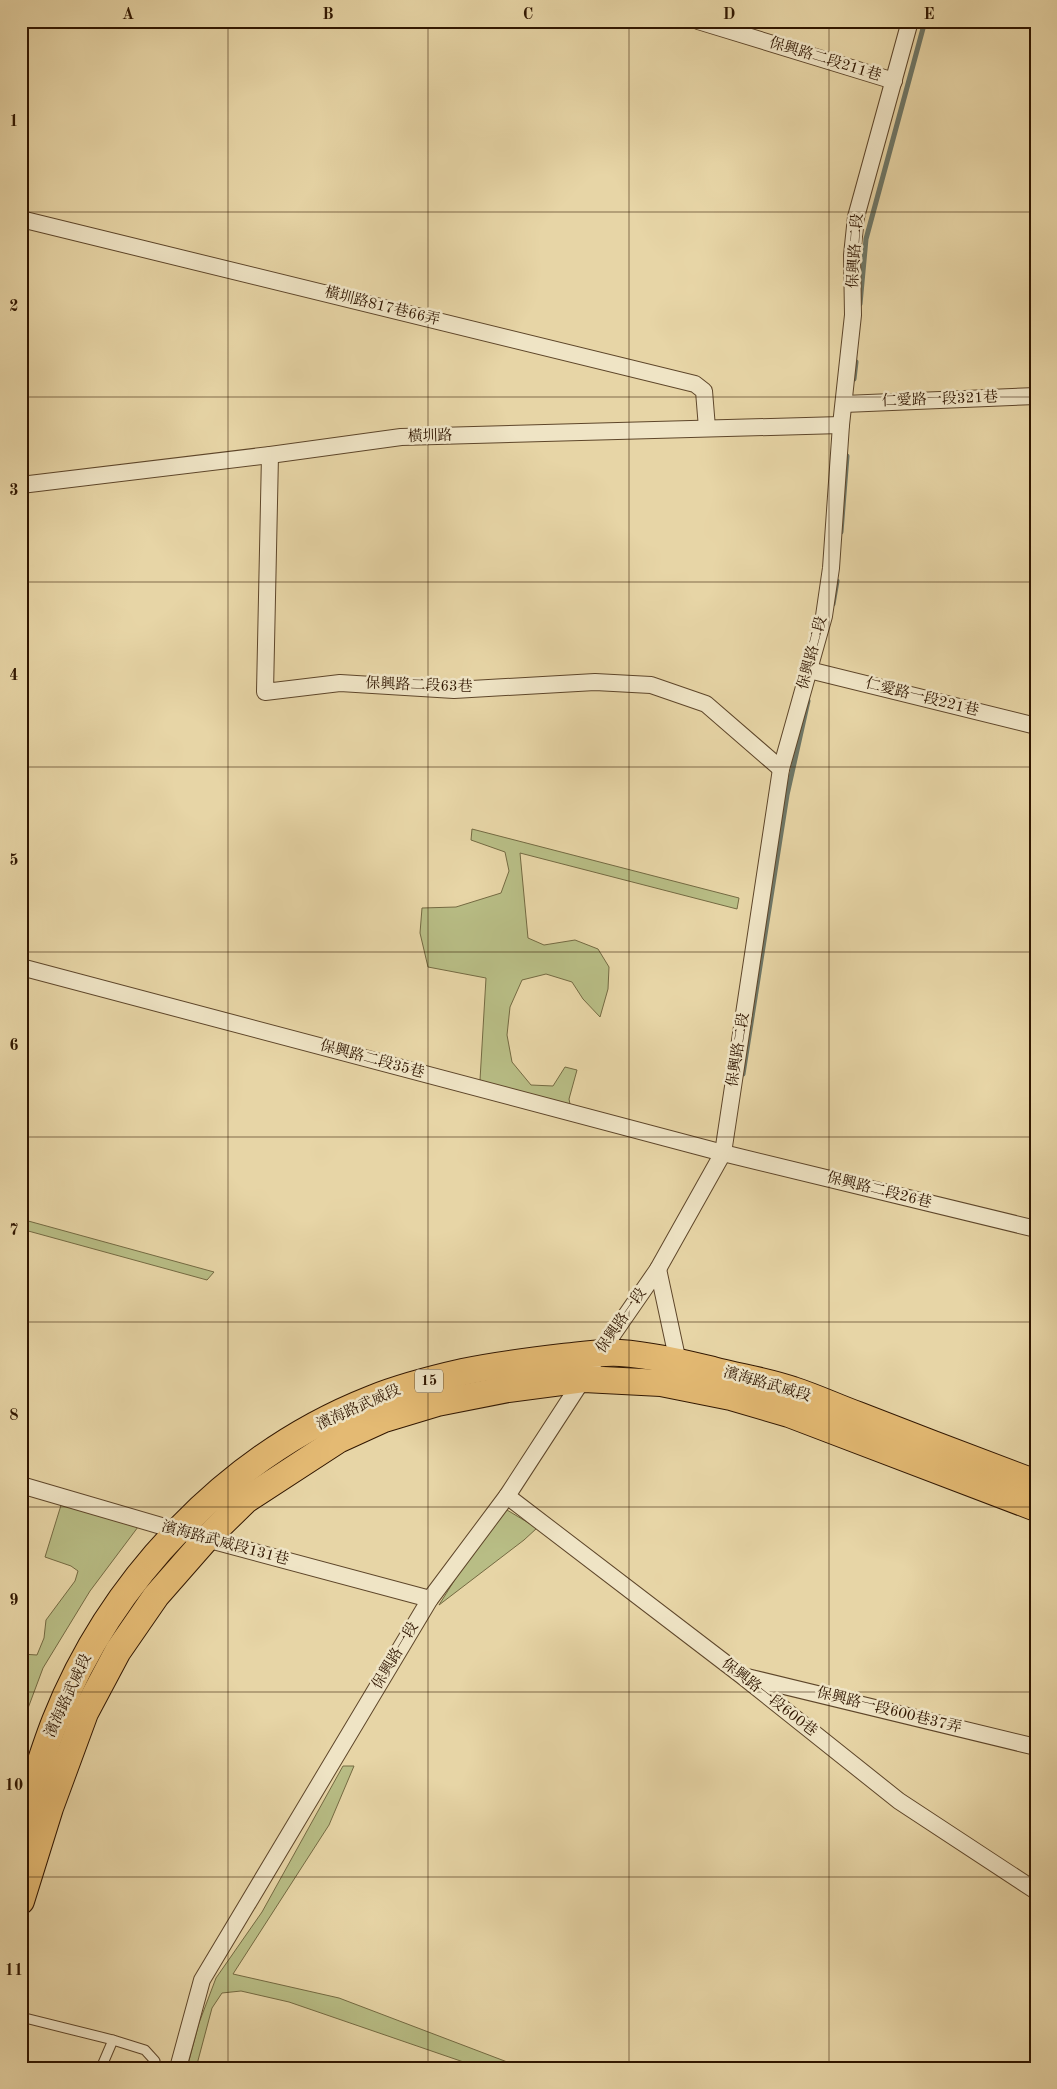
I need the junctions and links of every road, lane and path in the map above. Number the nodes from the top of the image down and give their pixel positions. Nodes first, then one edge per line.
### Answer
1 (698, 21) edge
2 (910, 21) edge
3 (894, 81) junction
4 (21, 219) edge
5 (1036, 396) edge
6 (844, 404) junction
7 (841, 425) junction
8 (708, 428) junction
9 (270, 455) junction
10 (21, 485) edge
11 (809, 670) junction
12 (1036, 726) edge
13 (782, 770) junction
14 (21, 967) edge
15 (723, 1153) junction
16 (1036, 1229) edge
17 (658, 1269) junction
18 (600, 1353) junction
19 (678, 1362) junction
20 (584, 1379) junction
21 (1036, 1483) edge
22 (21, 1485) edge
23 (507, 1496) junction
24 (1036, 1508) edge
25 (178, 1531) junction
26 (206, 1539) junction
27 (430, 1599) junction
28 (741, 1675) junction
29 (1036, 1747) edge
30 (21, 1823) edge
31 (1036, 1891) edge
32 (21, 1901) edge
33 (21, 2017) edge
34 (113, 2040) junction
35 (102, 2068) edge
36 (153, 2068) edge
37 (178, 2068) edge

1 - 3 street, 保興路二段211巷
2 - 3 street, 保興路二段
3 - 6 street, 保興路二段
4 - 8 street, 橫圳路817巷66弄
5 - 6 street, 仁愛路一段321巷
6 - 7 street, 保興路二段
7 - 8 street, 橫圳路
7 - 11 street, 保興路二段
8 - 9 street, 橫圳路
9 - 10 street, 橫圳路
9 - 13 street, 保興路二段63巷
11 - 12 street, 仁愛路一段221巷
11 - 13 street, 保興路二段
13 - 15 street, 保興路二段
14 - 15 street, 保興路二段35巷
15 - 16 street, 保興路二段26巷
15 - 17 street, 保興路二段
17 - 18 street, 保興路一段
17 - 19 street
18 - 19 main road, 濱海路武威段 / 15
18 - 20 street, 保興路一段
18 - 25 main road, 濱海路武威段 / 15
19 - 21 main road, 濱海路武威段 / 15
20 - 23 street, 保興路一段
20 - 24 main road, 濱海路武威段 / 15
20 - 26 main road, 濱海路武威段 / 15
22 - 25 street, 濱海路武威段131巷
23 - 27 street, 保興路一段
23 - 28 street, 保興路一段600巷
25 - 26 street, 濱海路武威段131巷
25 - 30 main road, 濱海路武威段 / 15
26 - 27 street, 濱海路武威段131巷
26 - 32 main road, 濱海路武威段 / 15
27 - 37 street, 保興路一段
28 - 29 street, 保興路一段600巷37弄
28 - 31 street, 保興路一段600巷
33 - 34 lane
34 - 35 lane
34 - 36 lane

